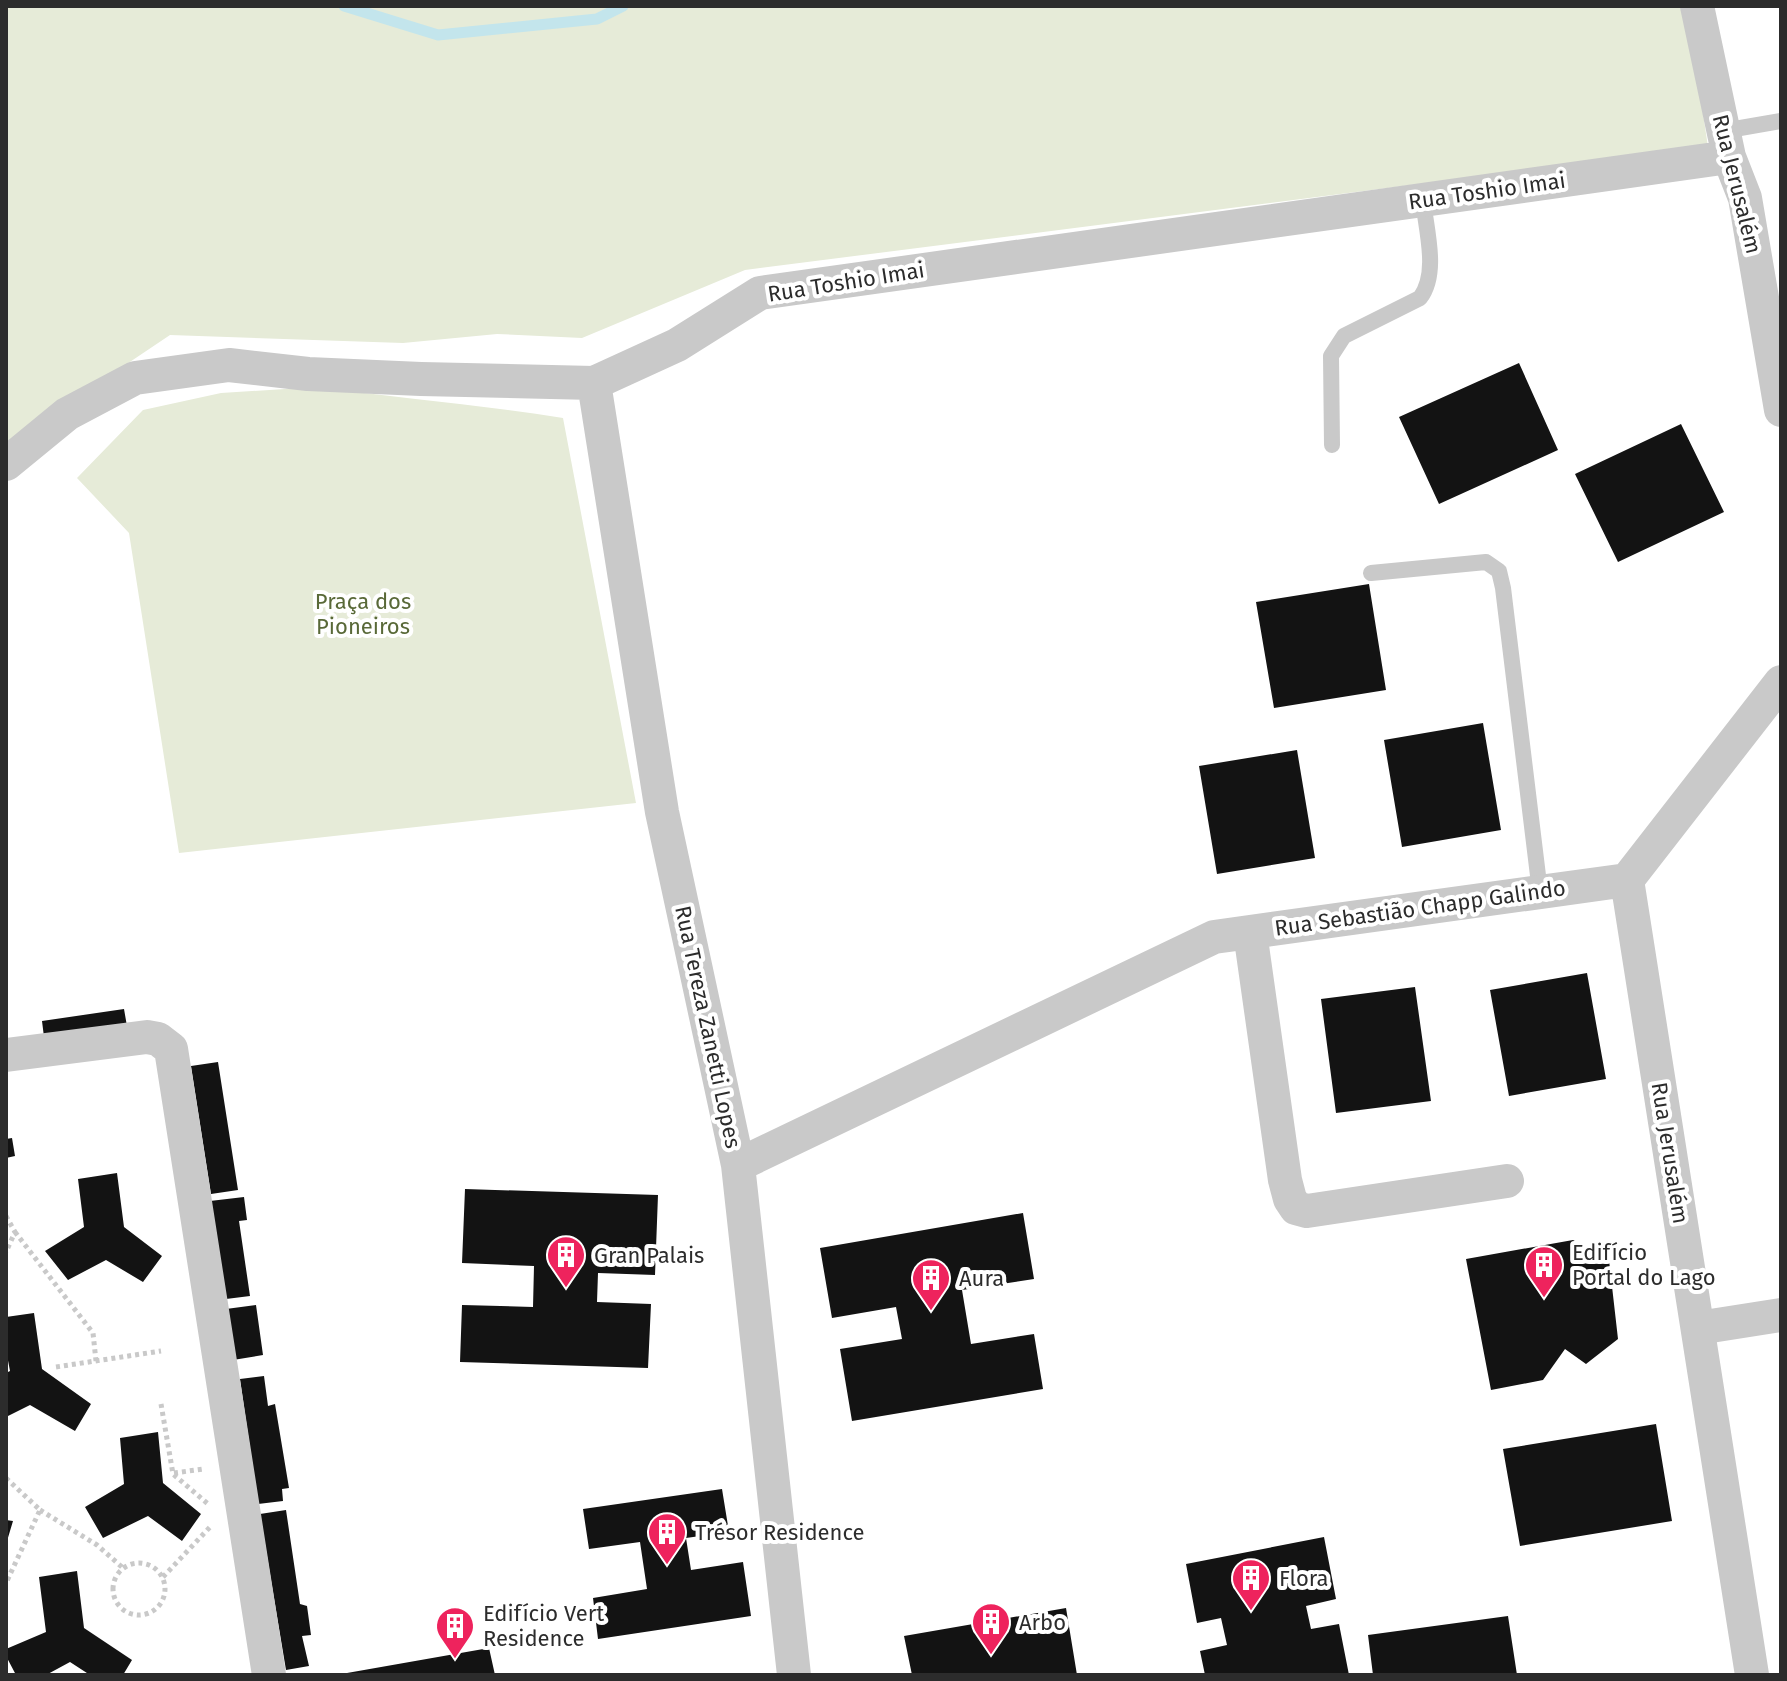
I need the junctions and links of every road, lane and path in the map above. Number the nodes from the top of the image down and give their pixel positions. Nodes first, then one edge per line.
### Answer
1 (1697, 6) edge
2 (1781, 121) edge
3 (1726, 144) junction
4 (1423, 200) junction
5 (594, 383) junction
6 (1781, 410) edge
7 (1332, 445) dead end
8 (6, 464) edge
9 (1371, 573) dead end
10 (1781, 682) edge
11 (1627, 880) junction
12 (1540, 892) junction
13 (1250, 932) junction
14 (6, 1055) edge
15 (738, 1165) junction
16 (1507, 1181) dead end
17 (6, 1216) edge
18 (15, 1232) junction
19 (6, 1252) edge
20 (1781, 1315) edge
21 (1698, 1328) junction
22 (161, 1351) dead end
23 (96, 1361) junction
24 (56, 1367) dead end
25 (161, 1404) dead end
26 (6, 1478) edge
27 (40, 1510) junction
28 (232, 1514) junction
29 (123, 1568) junction
30 (163, 1577) junction
31 (6, 1583) edge
32 (269, 1675) edge
33 (794, 1675) edge
34 (1752, 1675) edge

1 - 3 street, Rua Jerusalém
2 - 3 lane
3 - 4 street, Rua Toshio Imai
3 - 6 street, Rua Jerusalém
4 - 5 street, Rua Toshio Imai
4 - 7 lane
5 - 8 street, Rua Toshio Imai
5 - 15 street, Rua Tereza Zanetti Lopes
9 - 12 lane
10 - 11 street
11 - 12 street, Rua Sebastião Chapp Galindo
11 - 21 street, Rua Jerusalém
12 - 13 street, Rua Sebastião Chapp Galindo
13 - 15 street, Rua Sebastião Chapp Galindo
13 - 16 street
14 - 28 street
15 - 33 street, Rua Tereza Zanetti Lopes
17 - 18 path
18 - 19 path
18 - 23 path
20 - 21 street
21 - 34 street, Rua Jerusalém
22 - 23 path
23 - 24 path
25 - 28 path
26 - 27 path
27 - 29 path
27 - 31 path
28 - 30 path
28 - 32 street
29 - 30 path
29 - 30 path

